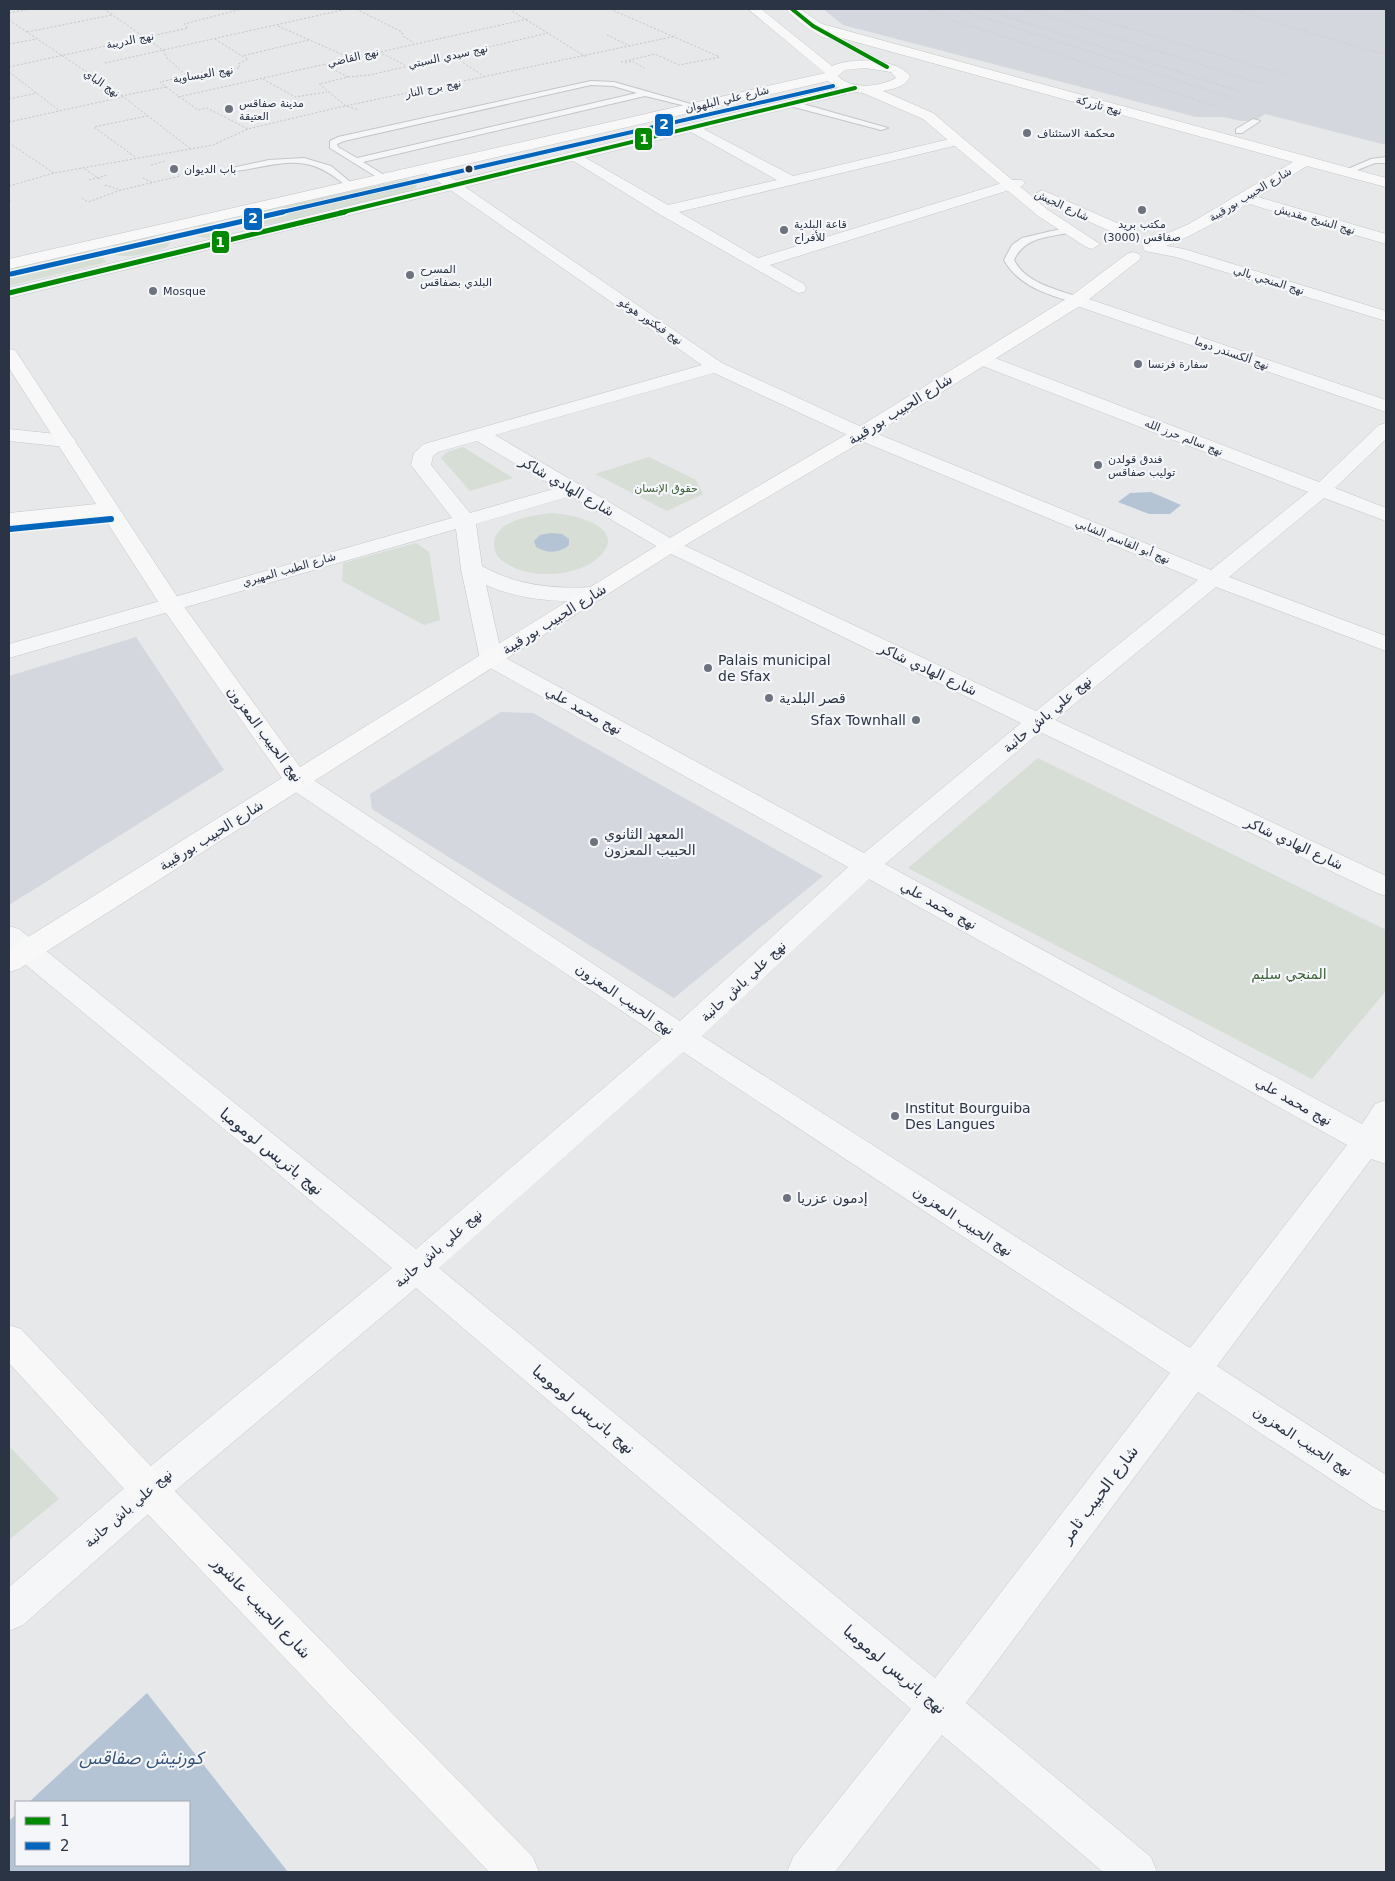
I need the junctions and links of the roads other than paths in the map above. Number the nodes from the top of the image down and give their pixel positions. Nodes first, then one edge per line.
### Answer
1 (754, 9) edge
2 (792, 9) edge
3 (813, 26) junction
4 (894, 72) junction
5 (831, 74) junction
6 (985, 74) junction
7 (861, 88) junction
8 (645, 94) junction
9 (793, 104) junction
10 (694, 106) junction
11 (928, 116) junction
12 (1256, 121) dead end
13 (694, 128) junction
14 (884, 128) dead end
15 (1239, 131) dead end
16 (958, 140) junction
17 (574, 157) junction
18 (1386, 160) edge
19 (356, 161) junction
20 (1305, 161) junction
21 (236, 168) dead end
22 (428, 168) junction
23 (1345, 172) junction
24 (383, 178) junction
25 (791, 181) junction
26 (1008, 181) junction
27 (1386, 182) edge
28 (350, 185) junction
29 (453, 186) junction
30 (1244, 198) junction
31 (664, 211) junction
32 (222, 214) junction
33 (1195, 227) junction
34 (167, 228) junction
35 (1069, 230) junction
36 (245, 234) junction
37 (1131, 234) junction
38 (1386, 240) edge
39 (190, 247) junction
40 (1151, 247) junction
41 (1133, 256) junction
42 (1101, 258) junction
43 (9, 264) edge
44 (756, 264) junction
45 (798, 288) dead end
46 (9, 293) edge
47 (1077, 300) junction
48 (1386, 316) edge
49 (9, 354) edge
50 (981, 359) junction
51 (716, 367) junction
52 (1386, 406) edge
53 (1386, 429) edge
54 (479, 434) junction
55 (861, 434) junction
56 (9, 435) edge
57 (66, 441) junction
58 (571, 490) junction
59 (1321, 491) junction
60 (110, 509) junction
61 (1386, 515) edge
62 (9, 519) edge
63 (465, 520) junction
64 (670, 546) junction
65 (472, 569) junction
66 (1213, 578) junction
67 (594, 594) junction
68 (170, 603) junction
69 (1386, 644) edge
70 (9, 651) edge
71 (491, 659) junction
72 (1038, 721) junction
73 (297, 781) junction
74 (867, 865) junction
75 (1386, 887) edge
76 (15, 950) edge
77 (682, 1037) junction
78 (1386, 1112) edge
79 (1377, 1147) edge
80 (416, 1268) junction
81 (9, 1340) edge
82 (1193, 1371) junction
83 (149, 1490) junction
84 (1386, 1495) edge
85 (9, 1612) edge
86 (939, 1706) junction
87 (518, 1872) edge
88 (808, 1872) edge
89 (1136, 1872) edge

1 - 5 street
2 - 3 street, شارع الجيش
3 - 4 street, شارع الجيش
3 - 6 street, نهج تازركة
4 - 5 street, شارع علي البلهوان
4 - 6 street, شارع علي البلهوان
4 - 7 street, شارع علي البلهوان
4 - 11 street, شارع الجيش
5 - 7 street, شارع الجيش
5 - 10 street, شارع علي البلهوان
6 - 20 street, نهج تازركة
7 - 9 street, شارع علي البلهوان
7 - 11 street, شارع الجيش
8 - 10 lane
8 - 19 lane
8 - 19 lane
9 - 13 street, شارع علي البلهوان
9 - 14 lane
10 - 22 street, شارع علي البلهوان
11 - 16 street, شارع الجيش
12 - 15 lane
13 - 17 street, شارع علي البلهوان
13 - 25 street
16 - 25 street
16 - 26 street, شارع الجيش
17 - 29 street, شارع علي البلهوان
17 - 31 street
18 - 23 lane
19 - 24 lane
20 - 23 street, نهج تازركة
20 - 30 street, شارع الحبيب بورقيبة
21 - 28 lane
22 - 24 street, شارع علي البلهوان
22 - 29 street, نهج فيكتور هوغو
23 - 27 street, نهج تازركة
24 - 28 street, شارع علي البلهوان
25 - 31 street
26 - 35 street, شارع الجيش
26 - 37 street, شارع الجيش
26 - 44 street
28 - 32 street, شارع علي البلهوان
29 - 36 street, شارع علي البلهوان
29 - 51 street, نهج فيكتور هوغو
30 - 33 street, شارع الحبيب بورقيبة
30 - 38 street, نهج الشيخ مقديش
31 - 44 street
32 - 34 street, شارع علي البلهوان
32 - 36 street
33 - 37 street, شارع الحبيب بورقيبة
33 - 40 street, شارع الحبيب بورقيبة
34 - 39 street
34 - 43 street, شارع علي البلهوان
35 - 42 street, شارع الجيش
35 - 47 lane
36 - 39 street, شارع علي البلهوان
37 - 40 street, شارع الجيش
37 - 42 street, شارع الحبيب بورقيبة
39 - 46 street, شارع علي البلهوان
40 - 41 street, شارع الحبيب بورقيبة
40 - 48 street, نهج المنجي بالي
41 - 42 street, شارع الحبيب بورقيبة
41 - 42 street
42 - 47 street, شارع الحبيب بورقيبة
44 - 45 street
47 - 50 street, شارع الحبيب بورقيبة
47 - 52 street, نهج ألكسندر دوما
49 - 57 street, نهج الحبيب المعزون
50 - 55 street, شارع الحبيب بورقيبة
50 - 59 street, نهج سالم حرز الله
51 - 54 street
51 - 55 street, نهج فيكتور هوغو
53 - 59 street, نهج علي باش حانبة
54 - 58 street, شارع الهادي شاكر
54 - 63 street
55 - 64 street, شارع الحبيب بورقيبة
55 - 66 street, نهج أبو القاسم الشابي
56 - 57 street
57 - 60 street, نهج الحبيب المعزون
58 - 63 street, شارع الطيب المهيري
58 - 64 street, شارع الهادي شاكر
59 - 61 street, نهج سالم حرز الله
59 - 66 street, نهج علي باش حانبة
60 - 62 street
60 - 68 street, نهج الحبيب المعزون
63 - 65 street
63 - 68 street, شارع الطيب المهيري
64 - 67 street, شارع الحبيب بورقيبة
64 - 72 street, شارع الهادي شاكر
65 - 67 street
65 - 71 street
66 - 69 street, نهج أبو القاسم الشابي
66 - 72 street, نهج علي باش حانبة
67 - 71 street, شارع الحبيب بورقيبة
68 - 70 street, شارع الطيب المهيري
68 - 73 street, نهج الحبيب المعزون
71 - 73 street, شارع الحبيب بورقيبة
71 - 74 street, نهج محمد علي
72 - 74 street, نهج علي باش حانبة
72 - 75 street, شارع الهادي شاكر
73 - 76 street, شارع الحبيب بورقيبة
73 - 77 street, نهج الحبيب المعزون
74 - 77 street, نهج علي باش حانبة
74 - 79 street, نهج محمد علي
76 - 80 street, نهج باتريس لومومبا
77 - 80 street, نهج علي باش حانبة
77 - 82 street, نهج الحبيب المعزون
78 - 79 street, شارع الحبيب ثامر
79 - 82 street, شارع الحبيب ثامر
80 - 83 street, نهج علي باش حانبة
80 - 86 street, نهج باتريس لومومبا
81 - 83 street, شارع الحبيب عاشور
82 - 84 street, نهج الحبيب المعزون
82 - 86 street, شارع الحبيب ثامر
83 - 85 street, نهج علي باش حانبة
83 - 87 street, شارع الحبيب عاشور
86 - 88 street, شارع الحبيب ثامر
86 - 89 street, نهج باتريس لومومبا

